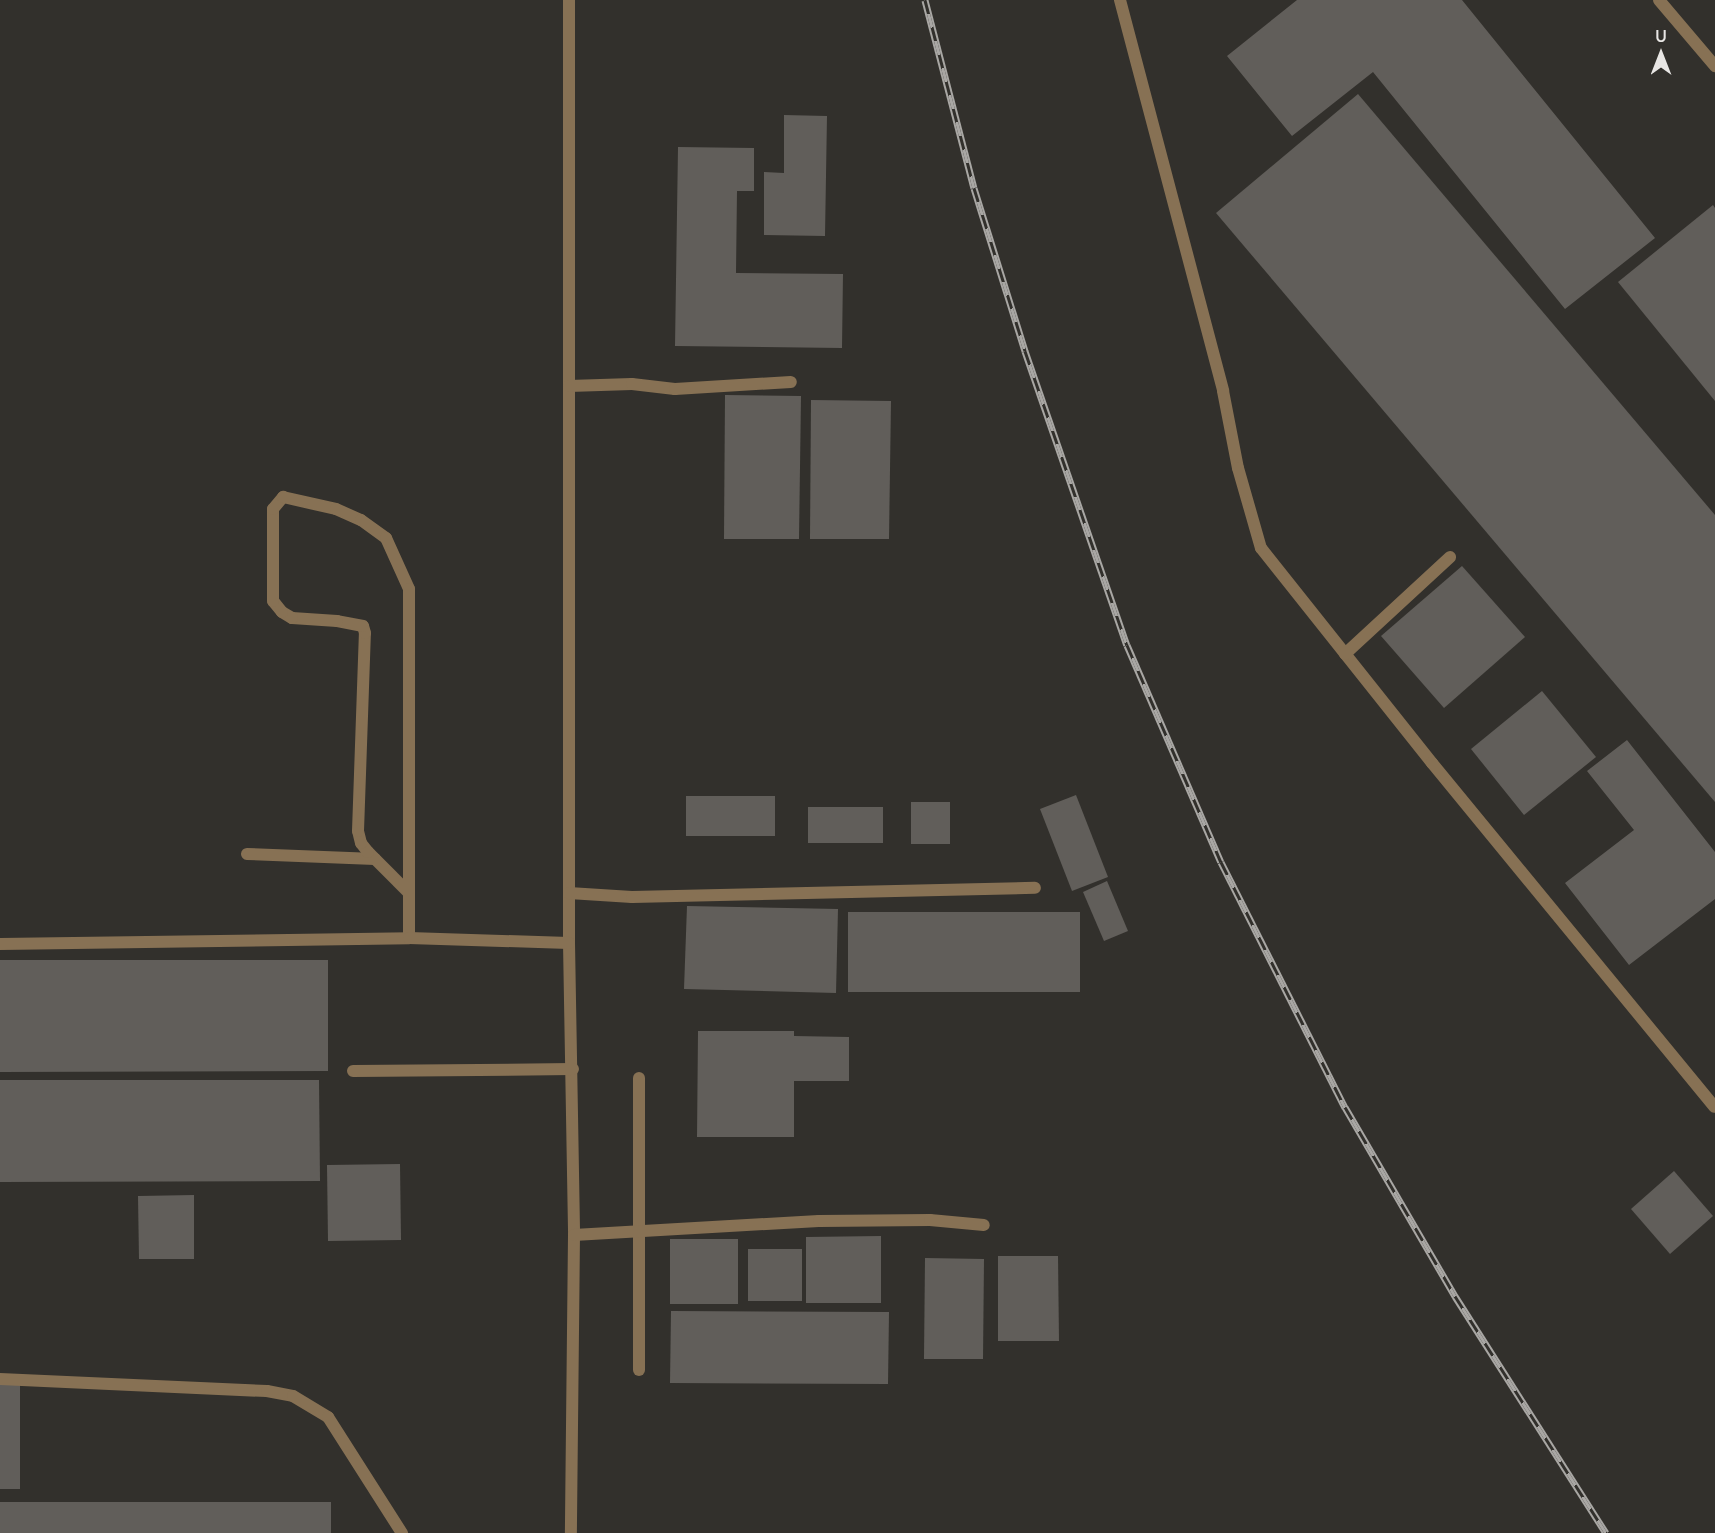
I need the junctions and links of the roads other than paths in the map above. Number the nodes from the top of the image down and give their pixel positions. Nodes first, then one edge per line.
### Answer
1 (569, 0) edge
2 (1120, 0) edge
3 (1659, 0) edge
4 (1715, 66) edge
5 (791, 382) dead end
6 (569, 386) junction
7 (1450, 557) dead end
8 (1346, 654) junction
9 (247, 854) dead end
10 (375, 859) junction
11 (1035, 888) dead end
12 (407, 891) junction
13 (569, 893) junction
14 (409, 938) junction
15 (569, 943) junction
16 (0, 944) edge
17 (573, 1069) junction
18 (353, 1071) dead end
19 (639, 1078) dead end
20 (1715, 1107) edge
21 (984, 1226) dead end
22 (637, 1230) junction
23 (574, 1235) junction
24 (639, 1370) dead end
25 (0, 1379) edge
26 (402, 1533) edge
27 (571, 1533) edge

1 - 6 lane
2 - 8 lane
3 - 4 lane
5 - 6 lane
6 - 13 lane
7 - 8 lane
8 - 20 lane
9 - 10 lane
10 - 12 lane
10 - 12 lane
11 - 13 lane
12 - 14 lane
13 - 15 lane
14 - 15 lane
14 - 16 lane
15 - 17 lane
17 - 18 lane
17 - 23 lane
19 - 22 lane
21 - 22 lane
22 - 23 lane
22 - 24 lane
23 - 27 lane
25 - 26 lane

